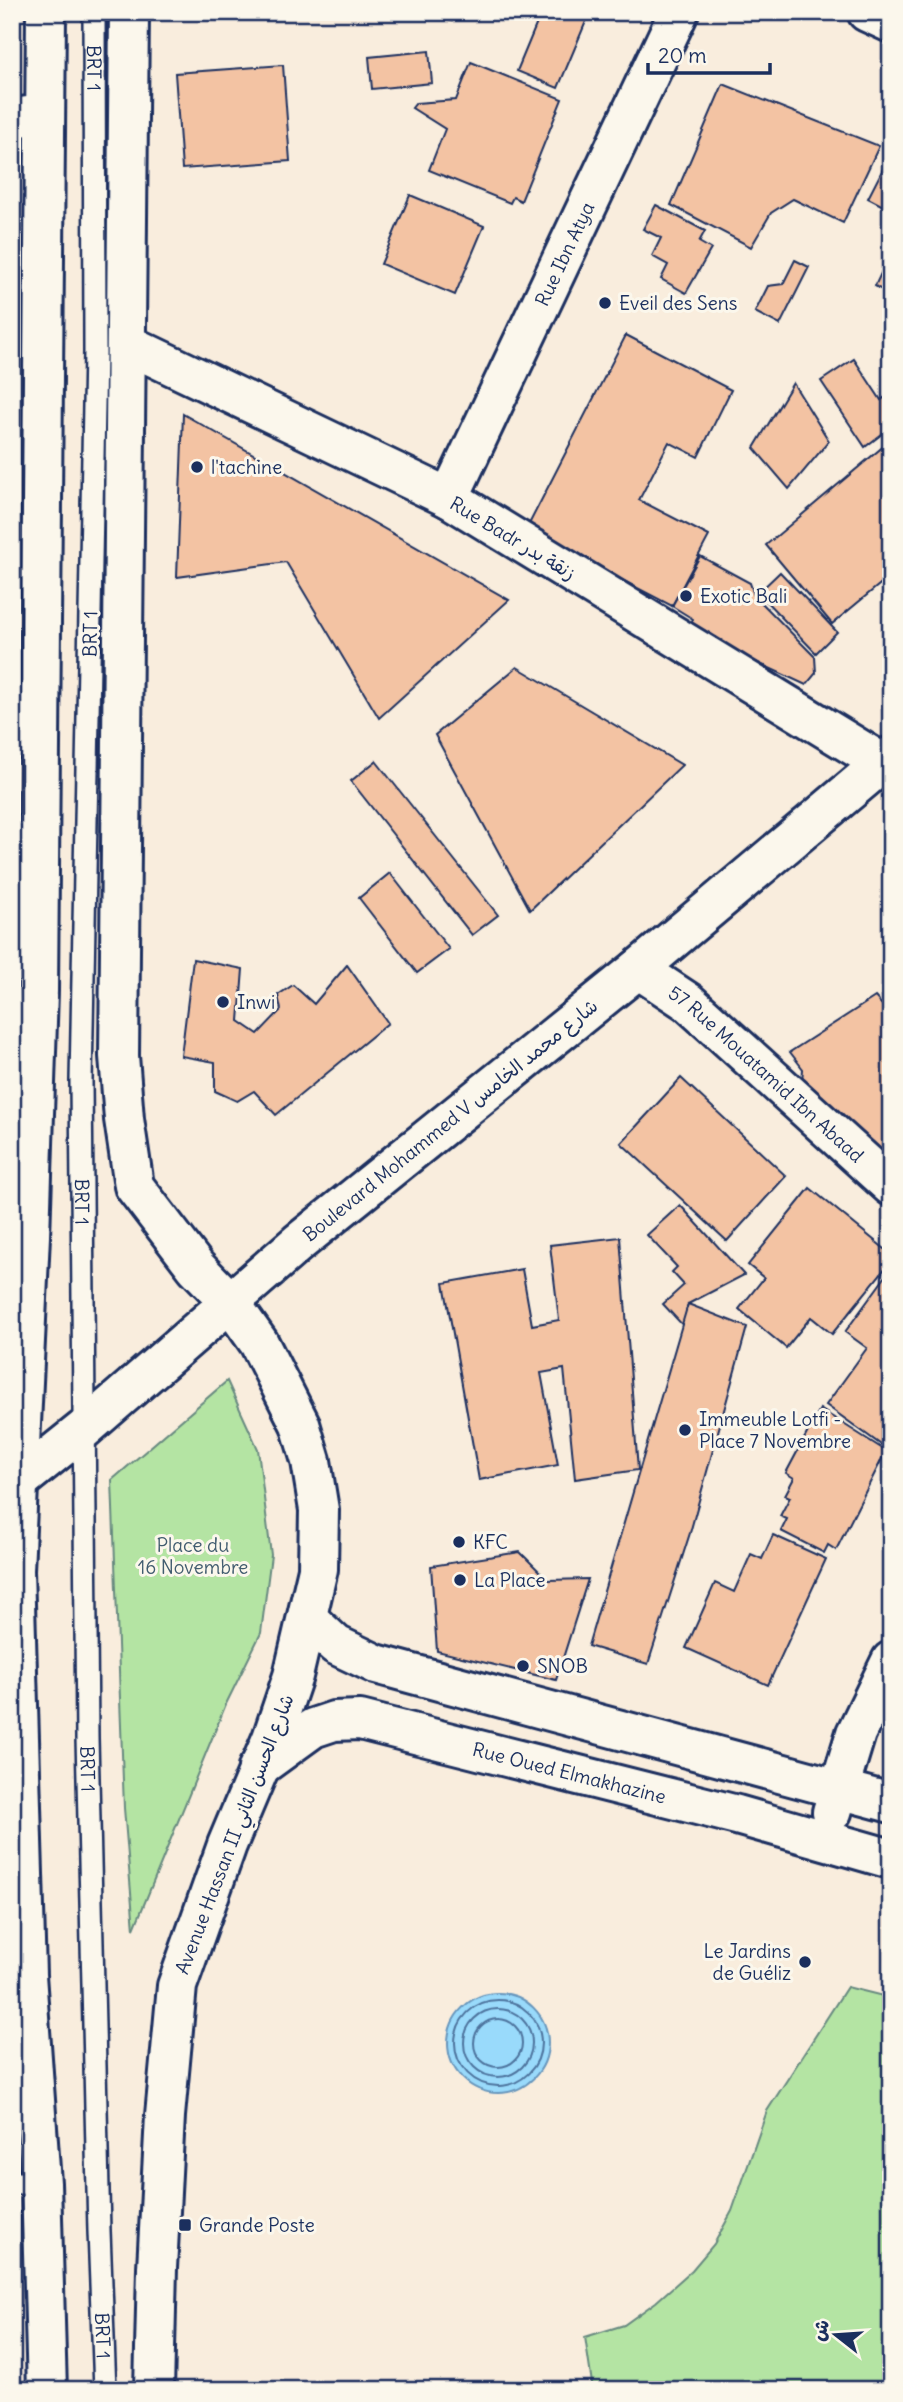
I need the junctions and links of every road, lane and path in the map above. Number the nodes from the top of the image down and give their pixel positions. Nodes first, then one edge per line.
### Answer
1 (46, 12) edge
2 (94, 12) edge
3 (130, 12) edge
4 (679, 12) edge
5 (867, 12) edge
6 (891, 23) edge
7 (28, 116) edge
8 (127, 344) junction
9 (449, 498) junction
10 (886, 759) edge
11 (638, 969) junction
12 (891, 1186) edge
13 (230, 1302) junction
14 (83, 1430) junction
15 (14, 1485) edge
16 (307, 1618) junction
17 (891, 1661) edge
18 (258, 1768) junction
19 (838, 1789) junction
20 (891, 1803) edge
21 (16, 1838) edge
22 (823, 1840) junction
23 (891, 1859) edge
24 (19, 1932) edge
25 (27, 2183) edge
26 (47, 2390) edge
27 (105, 2390) edge
28 (153, 2390) edge

1 - 7 main road
2 - 14 lane, BRT 1
3 - 8 main road, Avenue Hassan II شارع الحسن الثاني
4 - 9 main road, Rue Ibn Atya
5 - 6 main road
7 - 15 main road
8 - 9 main road, Rue Badr زنقة بدر
8 - 13 main road, Avenue Hassan II شارع الحسن الثاني
9 - 10 main road, Rue Badr زنقة بدر
10 - 11 main road, Boulevard Mohammed V شارع محمد الخامس
11 - 12 main road, 57 Rue Mouatamid Ibn Abaad
11 - 13 main road, Boulevard Mohammed V شارع محمد الخامس
13 - 14 main road, Boulevard Mohammed V شارع محمد الخامس
13 - 16 main road, Avenue Hassan II شارع الحسن الثاني
14 - 15 main road, Boulevard Mohammed V شارع محمد الخامس
14 - 27 lane, BRT 1
15 - 21 main road
16 - 18 main road, Avenue Hassan II شارع الحسن الثاني
16 - 19 main road
17 - 19 main road
18 - 22 main road, Rue Oued Elmakhazine
18 - 28 main road, Avenue Hassan II شارع الحسن الثاني
19 - 20 main road
19 - 22 main road
21 - 24 main road
22 - 23 main road, Rue Oued Elmakhazine
24 - 25 main road
25 - 26 main road

